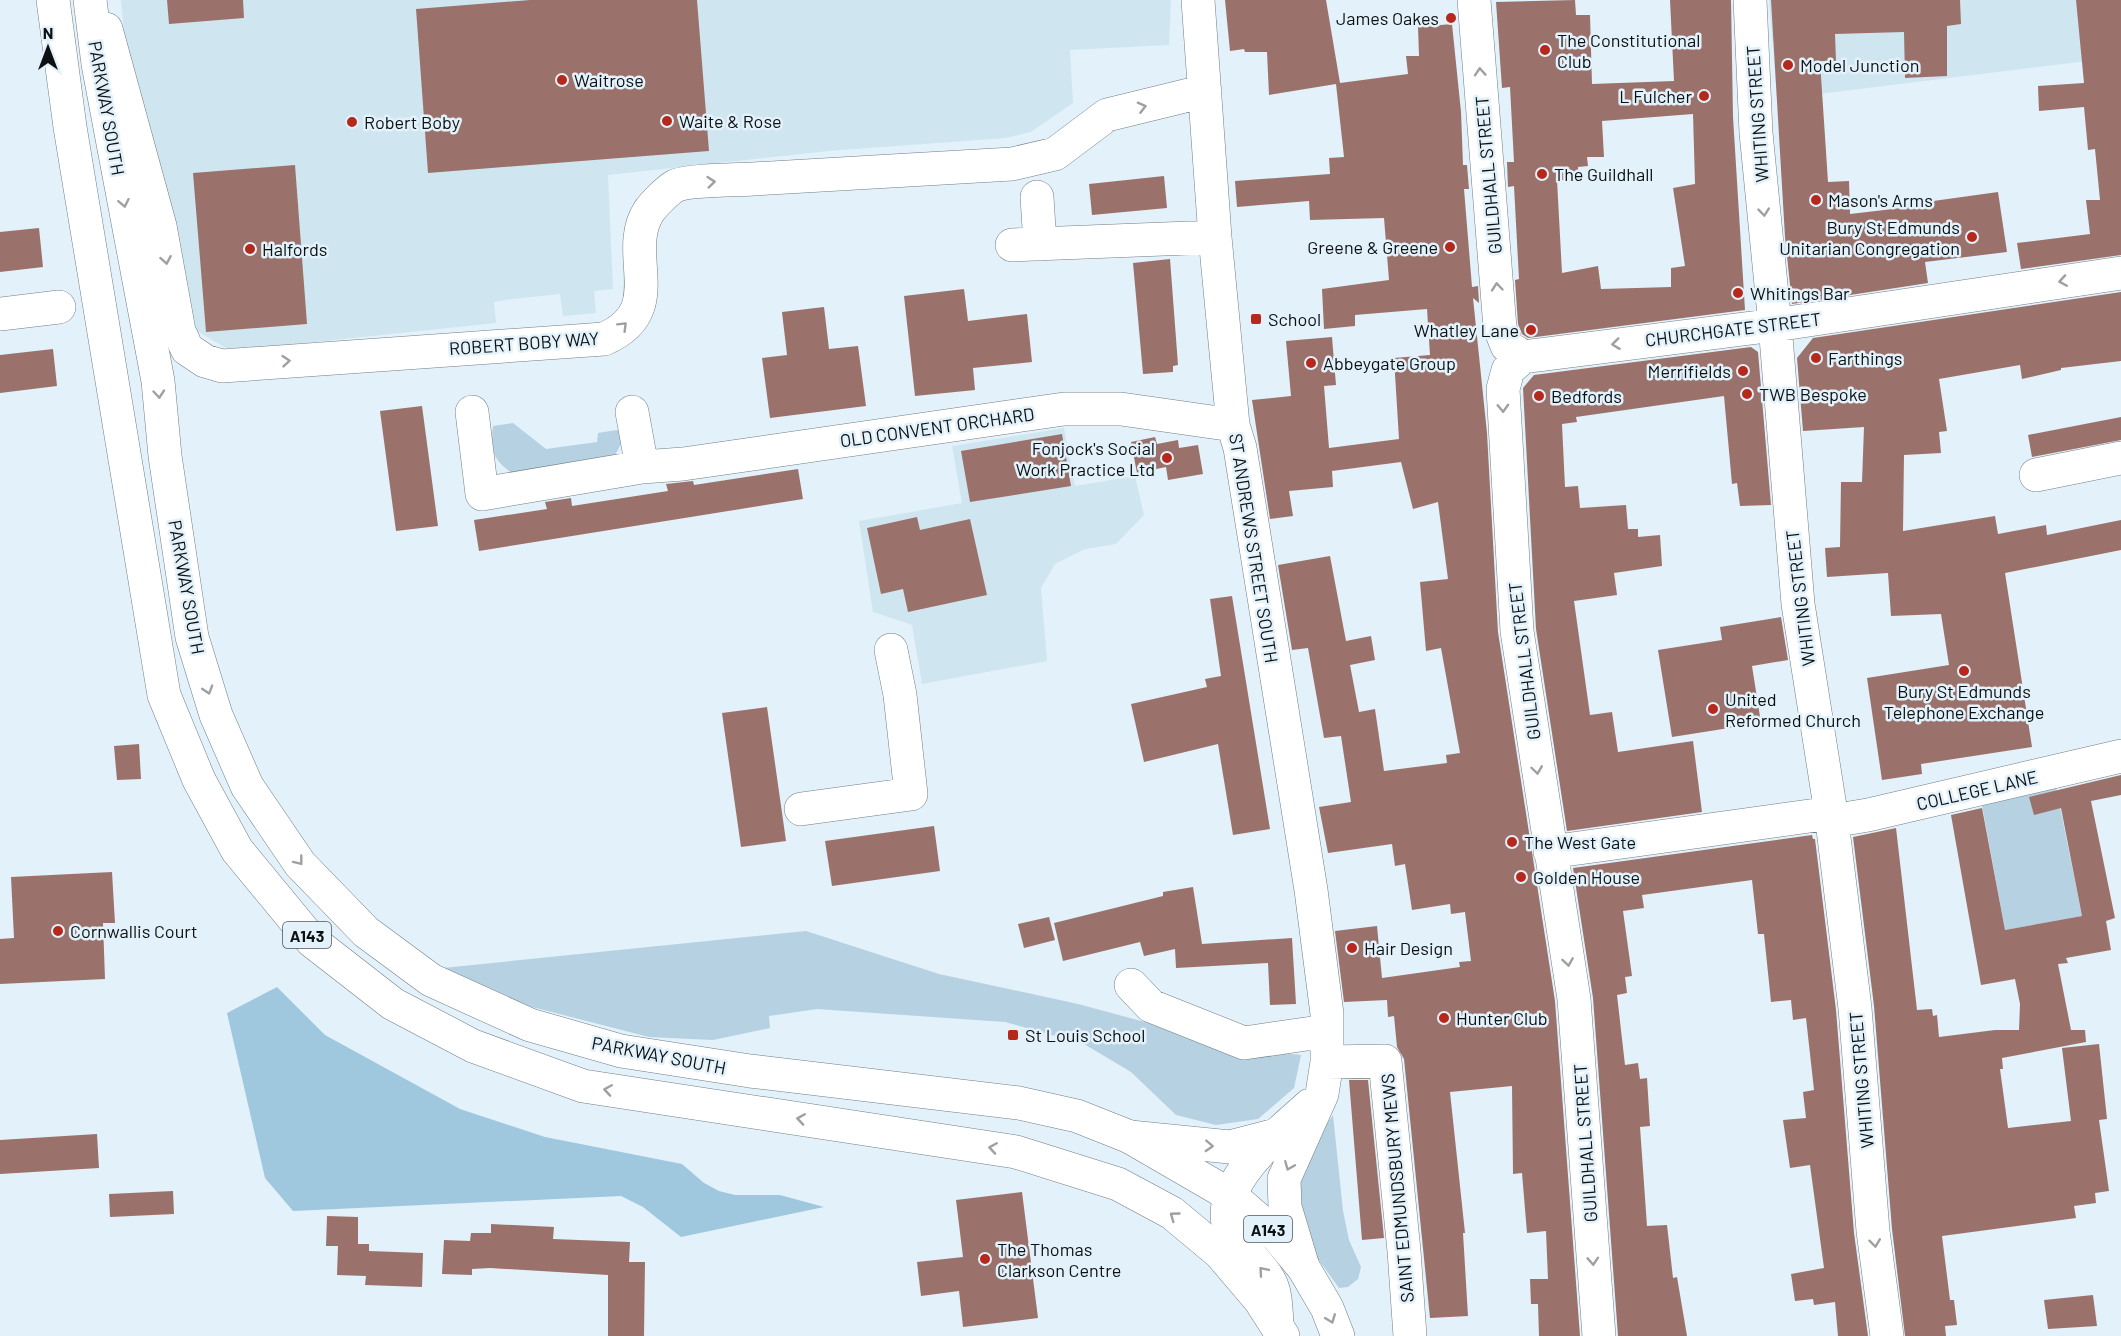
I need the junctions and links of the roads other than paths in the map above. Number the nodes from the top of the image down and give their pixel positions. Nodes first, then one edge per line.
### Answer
1 (53, 0) edge
2 (90, 0) edge
3 (100, 0) edge
4 (1198, 0) edge
5 (1474, 0) edge
6 (1750, 0) edge
7 (1205, 91) junction
8 (1037, 197) dead end
9 (1215, 237) junction
10 (2121, 273) edge
11 (59, 307) dead end
12 (0, 314) edge
13 (1775, 325) junction
14 (1523, 357) junction
15 (472, 412) dead end
16 (633, 412) dead end
17 (1233, 426) junction
18 (2121, 458) edge
19 (642, 467) junction
20 (2036, 475) dead end
21 (891, 650) dead end
22 (2121, 756) edge
23 (801, 809) dead end
24 (1832, 817) junction
25 (1550, 852) junction
26 (1131, 984) dead end
27 (1327, 1047) junction
28 (1322, 1094) junction
29 (1279, 1134) junction
30 (1130, 1137) junction
31 (1230, 1194) junction
32 (1303, 1267) junction
33 (1280, 1331) edge
34 (1338, 1336) edge
35 (1410, 1336) edge
36 (1599, 1336) edge
37 (1887, 1336) edge

33 -> 1 street, PARKWAY SOUTH / A143
2 -> 30 street, PARKWAY SOUTH / A143
3 -> 7 street, ROBERT BOBY WAY
4 - 7 street, ST ANDREWS STREET SOUTH
14 -> 5 street, GUILDHALL STREET
6 -> 13 street, WHITING STREET
7 - 9 street, ST ANDREWS STREET SOUTH
8 - 9 street
9 - 17 street, ST ANDREWS STREET SOUTH
10 -> 13 street, CHURCHGATE STREET
11 - 12 street
13 -> 14 street, CHURCHGATE STREET
13 - 24 street, WHITING STREET
14 -> 25 street, GUILDHALL STREET
15 - 19 street, OLD CONVENT ORCHARD
16 - 19 street
17 - 19 street, OLD CONVENT ORCHARD
17 - 27 street, ST ANDREWS STREET SOUTH
18 - 20 street
21 - 23 street
22 - 24 street, COLLEGE LANE
24 - 25 street, COLLEGE LANE
24 -> 37 street, WHITING STREET
25 -> 36 street, GUILDHALL STREET
26 - 27 street
27 - 28 street, ST ANDREWS STREET SOUTH
27 - 35 street, SAINT EDMUNDSBURY MEWS
28 - 29 street
28 -> 32 street, ST ANDREWS STREET SOUTH
30 -> 29 street
29 - 31 street
30 - 31 street, PARKWAY SOUTH / A143
31 - 32 street, PARKWAY SOUTH / A143
33 -> 31 street
32 -> 34 street, PARKWAY SOUTH / A143

